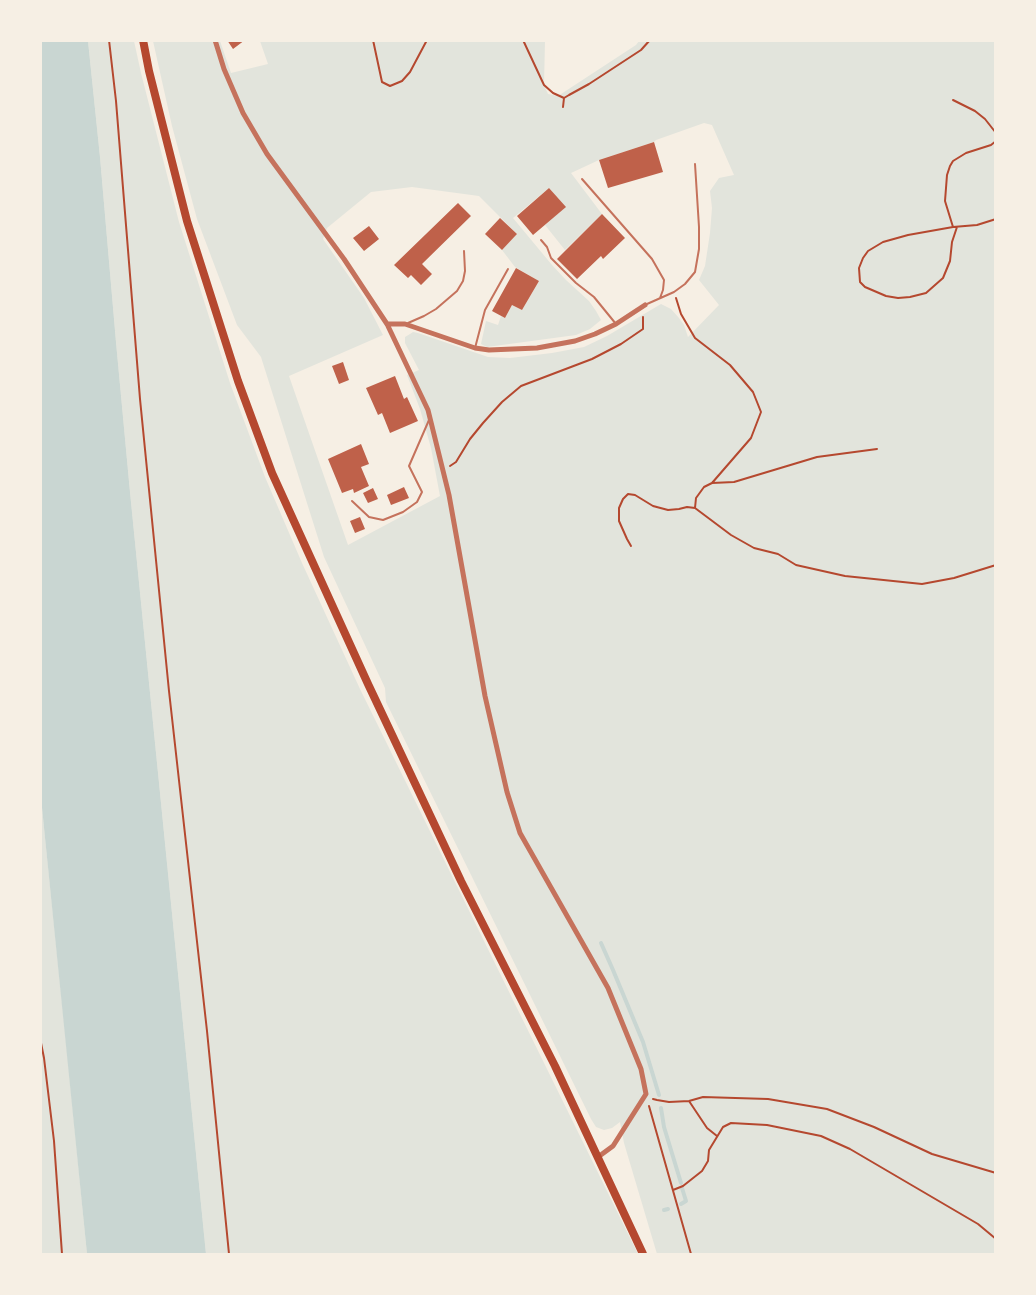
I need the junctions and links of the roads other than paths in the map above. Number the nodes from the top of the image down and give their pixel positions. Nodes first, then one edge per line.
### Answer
1 (143, 40) edge
2 (215, 40) edge
3 (695, 164) dead end
4 (582, 179) dead end
5 (541, 240) dead end
6 (464, 251) dead end
7 (508, 269) dead end
8 (660, 298) junction
9 (642, 307) joint
10 (387, 324) junction
11 (405, 324) junction
12 (616, 324) junction
13 (475, 348) junction
14 (430, 418) junction
15 (352, 501) dead end
16 (598, 1157) junction
17 (643, 1254) edge

1 - 16 main road
2 - 10 street
3 - 8 lane
4 - 8 lane
5 - 12 lane
6 - 11 lane
7 - 13 lane
8 - 9 lane
9 - 12 street
10 - 11 street
10 - 14 street
11 - 13 street
12 - 13 street
14 - 15 lane
14 - 16 street
16 - 17 main road

